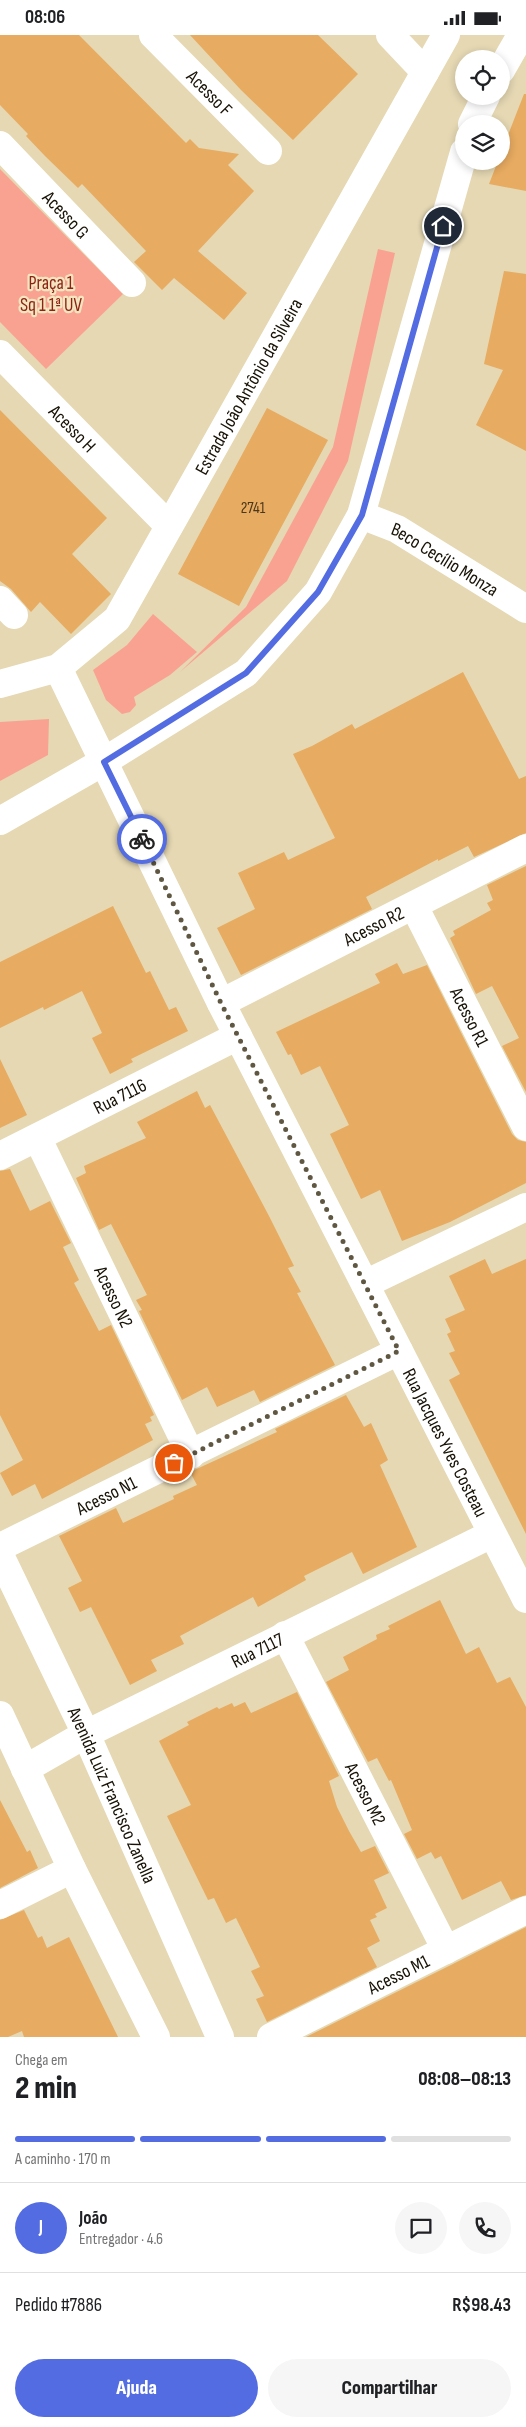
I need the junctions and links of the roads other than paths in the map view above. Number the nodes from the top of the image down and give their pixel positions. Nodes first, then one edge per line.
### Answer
1 (153, 35) edge
2 (390, 35) edge
3 (446, 35) edge
4 (521, 35) edge
5 (510, 54) edge
6 (425, 72) junction
7 (0, 145) edge
8 (268, 151) dead end
9 (459, 170) edge
10 (132, 283) dead end
11 (0, 354) edge
12 (362, 515) junction
13 (169, 526) junction
14 (526, 609) edge
15 (58, 668) junction
16 (0, 684) edge
17 (104, 762) junction
18 (0, 821) edge
19 (526, 848) edge
20 (414, 906) junction
21 (221, 1003) junction
22 (238, 1036) junction
23 (526, 1127) edge
24 (38, 1139) junction
25 (0, 1156) edge
26 (526, 1207) edge
27 (365, 1284) junction
28 (399, 1351) junction
29 (191, 1455) junction
30 (492, 1534) junction
31 (0, 1547) edge
32 (0, 1555) edge
33 (526, 1599) edge
34 (285, 1635) junction
35 (0, 1715) edge
36 (86, 1734) junction
37 (25, 1769) junction
38 (72, 1869) junction
39 (0, 1905) edge
40 (526, 1910) edge
41 (446, 1950) junction
42 (156, 2037) edge
43 (220, 2037) edge
44 (271, 2037) edge

1 - 8 street, Acesso F
2 - 6 street
3 - 6 street, Estrada João Antônio da Silveira
4 - 5 street
6 - 13 street, Estrada João Antônio da Silveira
7 - 10 street, Acesso G
9 - 12 street
11 - 13 street, Acesso H
12 - 14 street, Beco Cecílio Monza
12 - 17 street
13 - 15 street, Estrada João Antônio da Silveira
15 - 16 street, Estrada João Antônio da Silveira
15 - 17 street, Rua Jacques Yves Costeau
17 - 18 street
17 - 21 street, Rua Jacques Yves Costeau
19 - 20 street, Acesso R2
20 - 21 street, Acesso R2
20 - 23 street, Acesso R1
21 - 22 street, Rua Jacques Yves Costeau
22 - 24 street, Rua 7116
22 - 27 street, Rua Jacques Yves Costeau
24 - 25 street, Rua 7116
24 - 29 street, Acesso N2
26 - 27 street
27 - 28 street, Rua Jacques Yves Costeau
28 - 29 street, Acesso N1
28 - 30 street, Rua Jacques Yves Costeau
29 - 31 street, Acesso N1
30 - 33 street, Rua Jacques Yves Costeau
30 - 34 street, Rua 7117
32 - 36 street, Avenida Luiz Francisco Zanella
34 - 36 street, Rua 7117
34 - 41 street, Acesso M2
35 - 37 street
36 - 37 street, Rua 7117
36 - 43 street, Avenida Luiz Francisco Zanella
37 - 38 street
38 - 39 street
38 - 42 street
40 - 41 street, Acesso M1
41 - 44 street, Acesso M1

